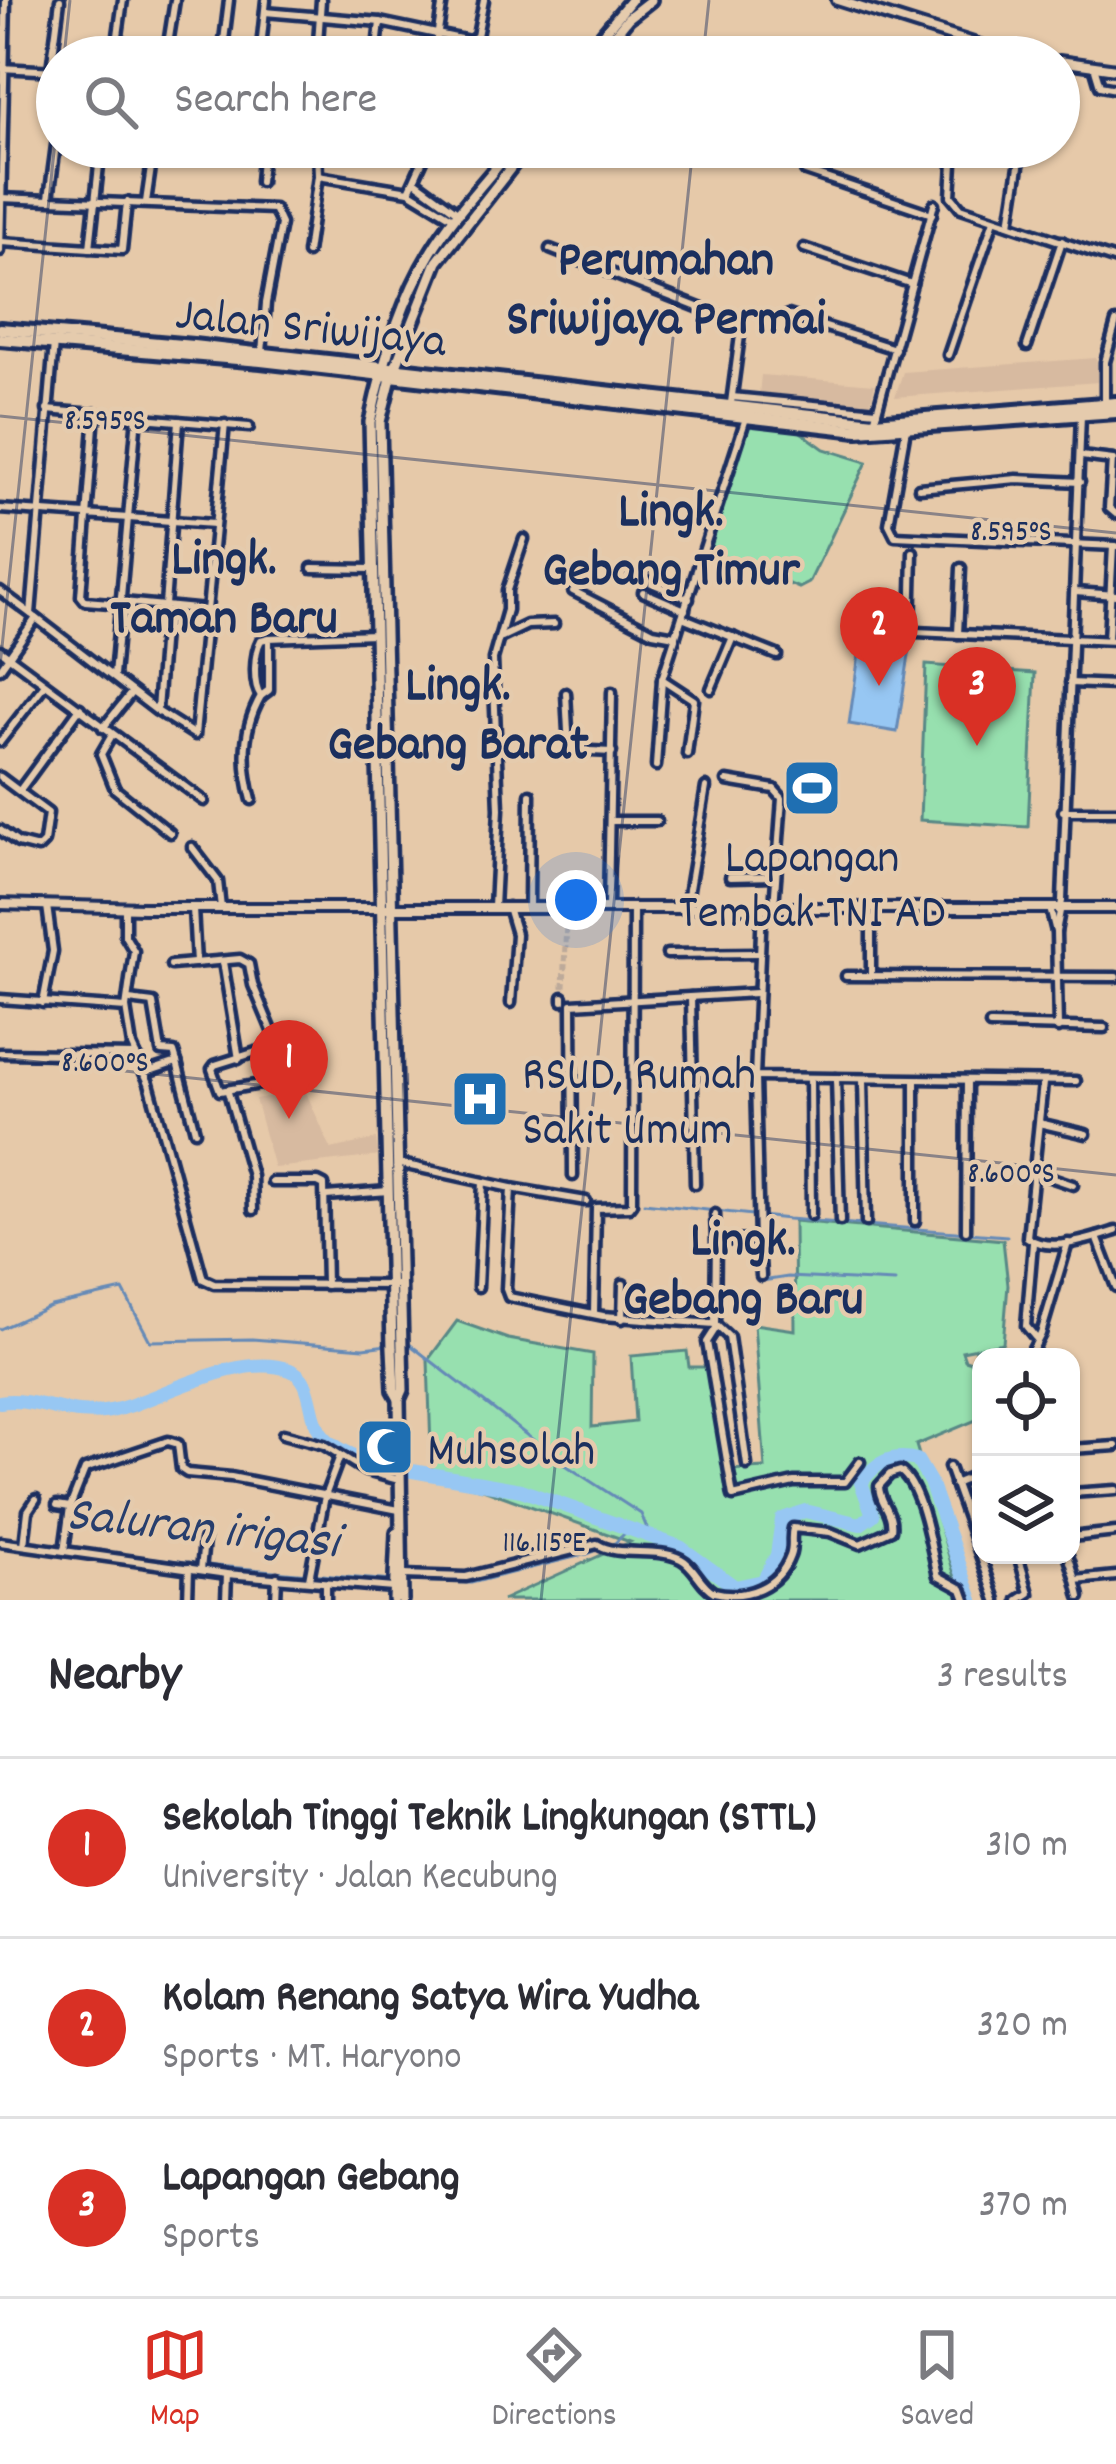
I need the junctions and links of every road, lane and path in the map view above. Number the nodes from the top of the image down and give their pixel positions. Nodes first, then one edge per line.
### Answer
1 (5, 0) edge
2 (60, 0) edge
3 (123, 0) edge
4 (175, 0) edge
5 (229, 0) edge
6 (266, 0) edge
7 (321, 0) edge
8 (443, 0) edge
9 (484, 0) edge
10 (631, 0) edge
11 (651, 0) edge
12 (837, 0) edge
13 (265, 12) junction
14 (319, 15) junction
15 (380, 22) junction
16 (610, 32) junction
17 (438, 33) junction
18 (57, 36) edge
19 (118, 36) edge
20 (169, 36) edge
21 (225, 36) edge
22 (262, 36) edge
23 (318, 36) edge
24 (378, 36) edge
25 (438, 36) edge
26 (453, 36) edge
27 (475, 36) edge
28 (606, 36) edge
29 (608, 36) edge
30 (951, 36) edge
31 (1080, 67) edge
32 (2, 68) edge
33 (1116, 69) edge
34 (36, 70) edge
35 (1096, 72) junction
36 (1116, 89) edge
37 (53, 168) edge
38 (98, 168) edge
39 (151, 168) edge
40 (261, 168) edge
41 (318, 168) edge
42 (420, 168) edge
43 (496, 168) edge
44 (509, 168) edge
45 (952, 168) edge
46 (1019, 168) edge
47 (806, 171) dead end
48 (318, 176) junction
49 (415, 181) junction
50 (260, 182) dead end
51 (410, 191) junction
52 (1, 198) edge
53 (49, 198) junction
54 (93, 200) junction
55 (127, 201) junction
56 (146, 202) junction
57 (934, 204) dead end
58 (932, 214) junction
59 (458, 217) junction
60 (994, 220) junction
61 (1010, 224) junction
62 (1062, 241) junction
63 (0, 247) edge
64 (90, 248) junction
65 (440, 248) junction
66 (804, 248) dead end
67 (550, 249) dead end
68 (307, 253) dead end
69 (1116, 260) edge
70 (912, 284) junction
71 (788, 315) dead end
72 (1116, 322) edge
73 (0, 329) edge
74 (54, 338) junction
75 (0, 339) edge
76 (1027, 346) dead end
77 (895, 349) junction
78 (192, 350) junction
79 (262, 353) junction
80 (948, 355) dead end
81 (387, 373) junction
82 (725, 406) junction
83 (1112, 406) edge
84 (47, 410) junction
85 (94, 413) junction
86 (748, 414) junction
87 (1081, 414) junction
88 (137, 416) junction
89 (998, 416) junction
90 (876, 417) junction
91 (179, 421) junction
92 (225, 424) junction
93 (249, 427) dead end
94 (906, 427) junction
95 (1081, 456) junction
96 (1114, 461) edge
97 (1080, 482) junction
98 (920, 488) dead end
99 (0, 508) edge
100 (40, 511) junction
101 (1116, 514) edge
102 (86, 516) junction
103 (130, 518) junction
104 (172, 521) junction
105 (214, 524) junction
106 (524, 539) dead end
107 (376, 542) junction
108 (1078, 545) junction
109 (1115, 546) edge
110 (913, 552) dead end
111 (312, 568) dead end
112 (372, 568) junction
113 (961, 568) dead end
114 (634, 575) dead end
115 (0, 591) edge
116 (573, 591) dead end
117 (643, 592) dead end
118 (1075, 592) junction
119 (1114, 595) edge
120 (689, 599) junction
121 (123, 603) junction
122 (166, 607) junction
123 (206, 610) junction
124 (683, 613) junction
125 (34, 616) junction
126 (554, 624) dead end
127 (850, 629) dead end
128 (910, 632) junction
129 (374, 634) junction
130 (958, 634) junction
131 (676, 636) junction
132 (733, 637) junction
133 (269, 638) junction
134 (499, 638) junction
135 (1073, 639) junction
136 (1112, 641) edge
137 (0, 650) edge
138 (777, 655) dead end
139 (11, 658) junction
140 (0, 669) edge
141 (664, 673) junction
142 (114, 676) junction
143 (1070, 683) junction
144 (46, 684) junction
145 (1116, 685) edge
146 (711, 689) dead end
147 (132, 692) junction
148 (612, 692) dead end
149 (566, 693) dead end
150 (261, 696) junction
151 (80, 708) junction
152 (157, 711) junction
153 (383, 715) junction
154 (103, 728) junction
155 (112, 735) junction
156 (0, 742) edge
157 (612, 752) junction
158 (687, 754) dead end
159 (656, 766) dead end
160 (0, 776) edge
161 (727, 781) dead end
162 (706, 787) dead end
163 (20, 790) junction
164 (530, 794) dead end
165 (252, 800) dead end
166 (204, 801) dead end
167 (1064, 811) junction
168 (1116, 812) edge
169 (610, 821) junction
170 (657, 821) dead end
171 (0, 830) edge
172 (170, 833) dead end
173 (192, 847) dead end
174 (776, 876) junction
175 (730, 877) dead end
176 (0, 904) edge
177 (47, 906) junction
178 (608, 906) junction
179 (386, 907) junction
180 (494, 907) junction
181 (508, 907) junction
182 (529, 907) junction
183 (633, 907) junction
184 (686, 907) junction
185 (762, 907) junction
186 (774, 907) junction
187 (124, 908) junction
188 (221, 908) junction
189 (1050, 908) junction
190 (1061, 908) junction
191 (1116, 908) edge
192 (193, 909) junction
193 (871, 930) dead end
194 (1056, 932) junction
195 (758, 953) junction
196 (668, 954) dead end
197 (222, 960) junction
198 (196, 963) junction
199 (171, 965) dead end
200 (846, 976) dead end
201 (871, 976) junction
202 (1116, 977) edge
203 (1059, 978) junction
204 (756, 993) junction
205 (691, 998) junction
206 (0, 1000) edge
207 (43, 1003) junction
208 (511, 1003) dead end
209 (630, 1003) junction
210 (128, 1004) junction
211 (990, 1025) dead end
212 (1058, 1028) junction
213 (1104, 1028) dead end
214 (0, 1053) edge
215 (136, 1055) junction
216 (239, 1059) junction
217 (177, 1062) junction
218 (144, 1072) junction
219 (754, 1077) junction
220 (295, 1078) dead end
221 (836, 1078) junction
222 (863, 1078) junction
223 (810, 1079) junction
224 (915, 1080) junction
225 (967, 1080) junction
226 (1043, 1081) junction
227 (1076, 1081) dead end
228 (226, 1092) junction
229 (1039, 1124) junction
230 (196, 1130) dead end
231 (1086, 1134) dead end
232 (393, 1164) junction
233 (1032, 1171) junction
234 (573, 1176) dead end
235 (272, 1182) dead end
236 (483, 1182) junction
237 (695, 1184) dead end
238 (1072, 1185) dead end
239 (511, 1188) junction
240 (389, 1191) junction
241 (326, 1196) junction
242 (586, 1201) dead end
243 (253, 1210) dead end
244 (715, 1214) dead end
245 (811, 1215) dead end
246 (840, 1221) dead end
247 (915, 1221) dead end
248 (866, 1222) dead end
249 (966, 1229) dead end
250 (1116, 1231) edge
251 (1097, 1237) junction
252 (716, 1240) junction
253 (759, 1241) junction
254 (1033, 1243) junction
255 (1070, 1243) junction
256 (761, 1276) dead end
257 (623, 1284) dead end
258 (396, 1285) junction
259 (326, 1286) junction
260 (478, 1287) dead end
261 (1116, 1287) edge
262 (594, 1313) junction
263 (622, 1318) junction
264 (716, 1326) junction
265 (1036, 1339) junction
266 (1032, 1348) edge
267 (283, 1434) dead end
268 (1116, 1446) edge
269 (1080, 1448) edge
270 (340, 1456) junction
271 (860, 1462) dead end
272 (747, 1465) dead end
273 (949, 1467) dead end
274 (400, 1477) junction
275 (972, 1477) edge
276 (954, 1484) junction
277 (1116, 1490) edge
278 (1080, 1492) edge
279 (325, 1496) junction
280 (36, 1499) dead end
281 (57, 1505) dead end
282 (70, 1507) junction
283 (399, 1516) junction
284 (1116, 1532) edge
285 (1080, 1536) edge
286 (204, 1540) dead end
287 (0, 1541) edge
288 (24, 1542) junction
289 (65, 1547) junction
290 (1021, 1564) edge
291 (1071, 1564) edge
292 (201, 1566) junction
293 (189, 1568) junction
294 (227, 1574) junction
295 (310, 1575) junction
296 (1116, 1576) edge
297 (277, 1577) junction
298 (1076, 1580) junction
299 (326, 1582) junction
300 (399, 1587) edge
301 (1080, 1598) edge
302 (188, 1600) edge
303 (226, 1600) edge
304 (276, 1600) edge
305 (326, 1600) edge
306 (966, 1600) edge
307 (995, 1600) edge
308 (1018, 1600) edge

1 - 32 street
2 - 18 street
3 - 19 street
4 - 20 street
5 - 21 street
6 - 13 street
7 - 14 street
8 - 17 street
9 - 27 street
10 - 16 main road
11 - 16 main road
12 - 30 street
13 - 14 street
13 - 22 street
14 - 15 street
14 - 23 street
15 - 17 street
15 - 24 street
16 - 28 main road
16 - 29 main road
17 - 25 street
17 - 26 street
31 - 35 street
32 - 34 street
32 - 52 street
33 - 35 street
35 - 36 street
37 - 53 street
38 - 54 street
39 - 56 street
40 - 50 street
41 - 48 street
42 - 49 street
43 - 59 main road
44 - 65 main road
45 - 60 street
46 - 61 street
47 - 58 street
48 - 51 street
48 - 68 street
49 - 51 street
49 - 59 street
51 - 59 street
52 - 53 street
52 - 63 street
53 - 54 street
54 - 55 street
54 - 64 street
55 - 56 street
55 - 64 street
56 - 79 street
57 - 58 street
58 - 70 street
59 - 65 main road
60 - 61 street
60 - 80 street
61 - 62 street
62 - 69 street
62 - 76 street
63 - 64 street
65 - 81 main road
66 - 70 street
67 - 82 street
70 - 77 street
71 - 77 street
72 - 83 street
73 - 74 main road, Jalan Sriwijaya
74 - 75 main road
74 - 78 main road, Jalan Sriwijaya
74 - 84 street
77 - 90 street
78 - 79 main road, Jalan Sriwijaya
78 - 81 main road
79 - 81 main road, Jalan Sriwijaya
81 - 82 main road, Jalan Sriwijaya
81 - 107 main road
82 - 86 main road, Jalan Sriwijaya
82 - 90 street
83 - 87 main road
83 - 89 main road, Jalan Sriwijaya
84 - 85 street
84 - 100 street
85 - 88 street
85 - 102 street
86 - 90 main road, Jalan Sriwijaya
86 - 94 main road
86 - 120 street
87 - 89 main road
87 - 95 street
88 - 91 street
88 - 103 street
89 - 90 main road, Jalan Sriwijaya
89 - 94 main road
91 - 92 street
91 - 104 street
92 - 93 street
92 - 105 street
94 - 108 street
95 - 96 street
95 - 97 street
96 - 101 street
97 - 98 street
97 - 108 street
99 - 100 street
100 - 102 street
100 - 125 street
102 - 103 street
102 - 121 street
103 - 104 street
103 - 121 street
104 - 105 street
104 - 122 street
105 - 123 street
106 - 134 street
107 - 112 main road
107 - 153 main road
108 - 109 street
108 - 118 street
109 - 119 street
110 - 128 street
111 - 112 street
112 - 129 main road
113 - 130 street
114 - 120 street
115 - 125 street
116 - 131 street
117 - 124 street
118 - 119 street
118 - 135 street
119 - 136 street
120 - 124 street
121 - 122 street
121 - 142 street
122 - 123 street
122 - 152 street
123 - 152 street
124 - 131 street
124 - 132 street
125 - 139 street
125 - 142 street
126 - 134 street
127 - 128 street
128 - 130 street
129 - 133 street
129 - 153 main road
130 - 135 street
131 - 141 street
132 - 138 street
132 - 146 street
133 - 150 street
133 - 150 street
134 - 180 street
135 - 136 street
135 - 143 street
137 - 139 street
139 - 140 street
139 - 144 street
141 - 158 street
141 - 159 street
142 - 147 street
143 - 145 street
143 - 167 street
144 - 151 street
144 - 156 street
147 - 152 street
147 - 154 street
148 - 157 street
149 - 157 street
150 - 165 street
151 - 154 street
151 - 163 street
153 - 179 main road
154 - 155 street
155 - 166 street
155 - 172 street
157 - 169 street
160 - 163 street
161 - 174 street
162 - 184 street
163 - 171 street
164 - 182 street
167 - 168 street
167 - 190 street
169 - 170 street
169 - 178 street
173 - 188 street
174 - 175 street
174 - 186 street
176 - 177 street
177 - 187 street
177 - 207 street
178 - 182 street
178 - 183 street
179 - 180 street
179 - 188 street
179 - 232 main road
180 - 181 street
181 - 182 street
181 - 208 street
183 - 184 street
183 - 209 street
184 - 185 street
185 - 186 street
185 - 195 street
186 - 189 street
187 - 192 street
187 - 210 street
188 - 192 street
189 - 190 street
189 - 194 street
190 - 191 street
190 - 194 street
192 - 198 street
193 - 201 street
194 - 203 street
195 - 196 street
195 - 204 street
197 - 198 street
197 - 216 street
197 - 216 street
198 - 199 street
200 - 201 street
201 - 203 street
202 - 203 street
203 - 212 street
204 - 205 street
204 - 219 street
205 - 209 street
205 - 237 street
206 - 207 street
207 - 210 street
209 - 234 street
209 - 262 street
210 - 215 street
210 - 217 street
211 - 212 street
212 - 213 street
214 - 215 street
215 - 218 street
216 - 228 street
217 - 218 street
217 - 230 street
218 - 259 street
219 - 223 street
219 - 253 street
220 - 228 street
221 - 222 street
221 - 223 street
221 - 246 street
222 - 224 street
222 - 248 street
223 - 245 street
224 - 225 street
224 - 247 street
225 - 226 street
225 - 249 street
226 - 227 street
226 - 229 street
228 - 243 street
229 - 231 street
229 - 233 street
232 - 236 street
232 - 240 main road
232 - 258 main road
233 - 238 street
233 - 254 street
235 - 241 street
236 - 239 street
236 - 260 street
239 - 242 street
239 - 262 street
240 - 241 street
240 - 258 main road
241 - 259 street
244 - 252 street
250 - 251 street
251 - 255 street
251 - 261 street
252 - 253 street
252 - 264 street
253 - 256 street
254 - 255 street
254 - 265 street
255 - 265 street
257 - 263 street
258 - 259 street
258 - 274 main road
262 - 263 street
263 - 264 street
264 - 271 street
264 - 272 street
265 - 266 street
267 - 270 street
268 - 269 street
270 - 274 street
270 - 279 street
273 - 276 street
274 - 283 main road
275 - 276 street
276 - 307 street
277 - 278 street
279 - 282 street
279 - 283 street
279 - 295 street
280 - 288 street
281 - 282 street
282 - 289 street
283 - 300 main road
284 - 285 street
286 - 292 street
287 - 288 street
288 - 289 street
289 - 293 street
290 - 308 street
291 - 298 street
292 - 293 street
292 - 294 street
293 - 302 street
294 - 297 street
294 - 303 street
295 - 297 street
295 - 299 street
296 - 298 street
297 - 304 street
298 - 301 street
299 - 300 street
299 - 305 street
300 - 306 street

